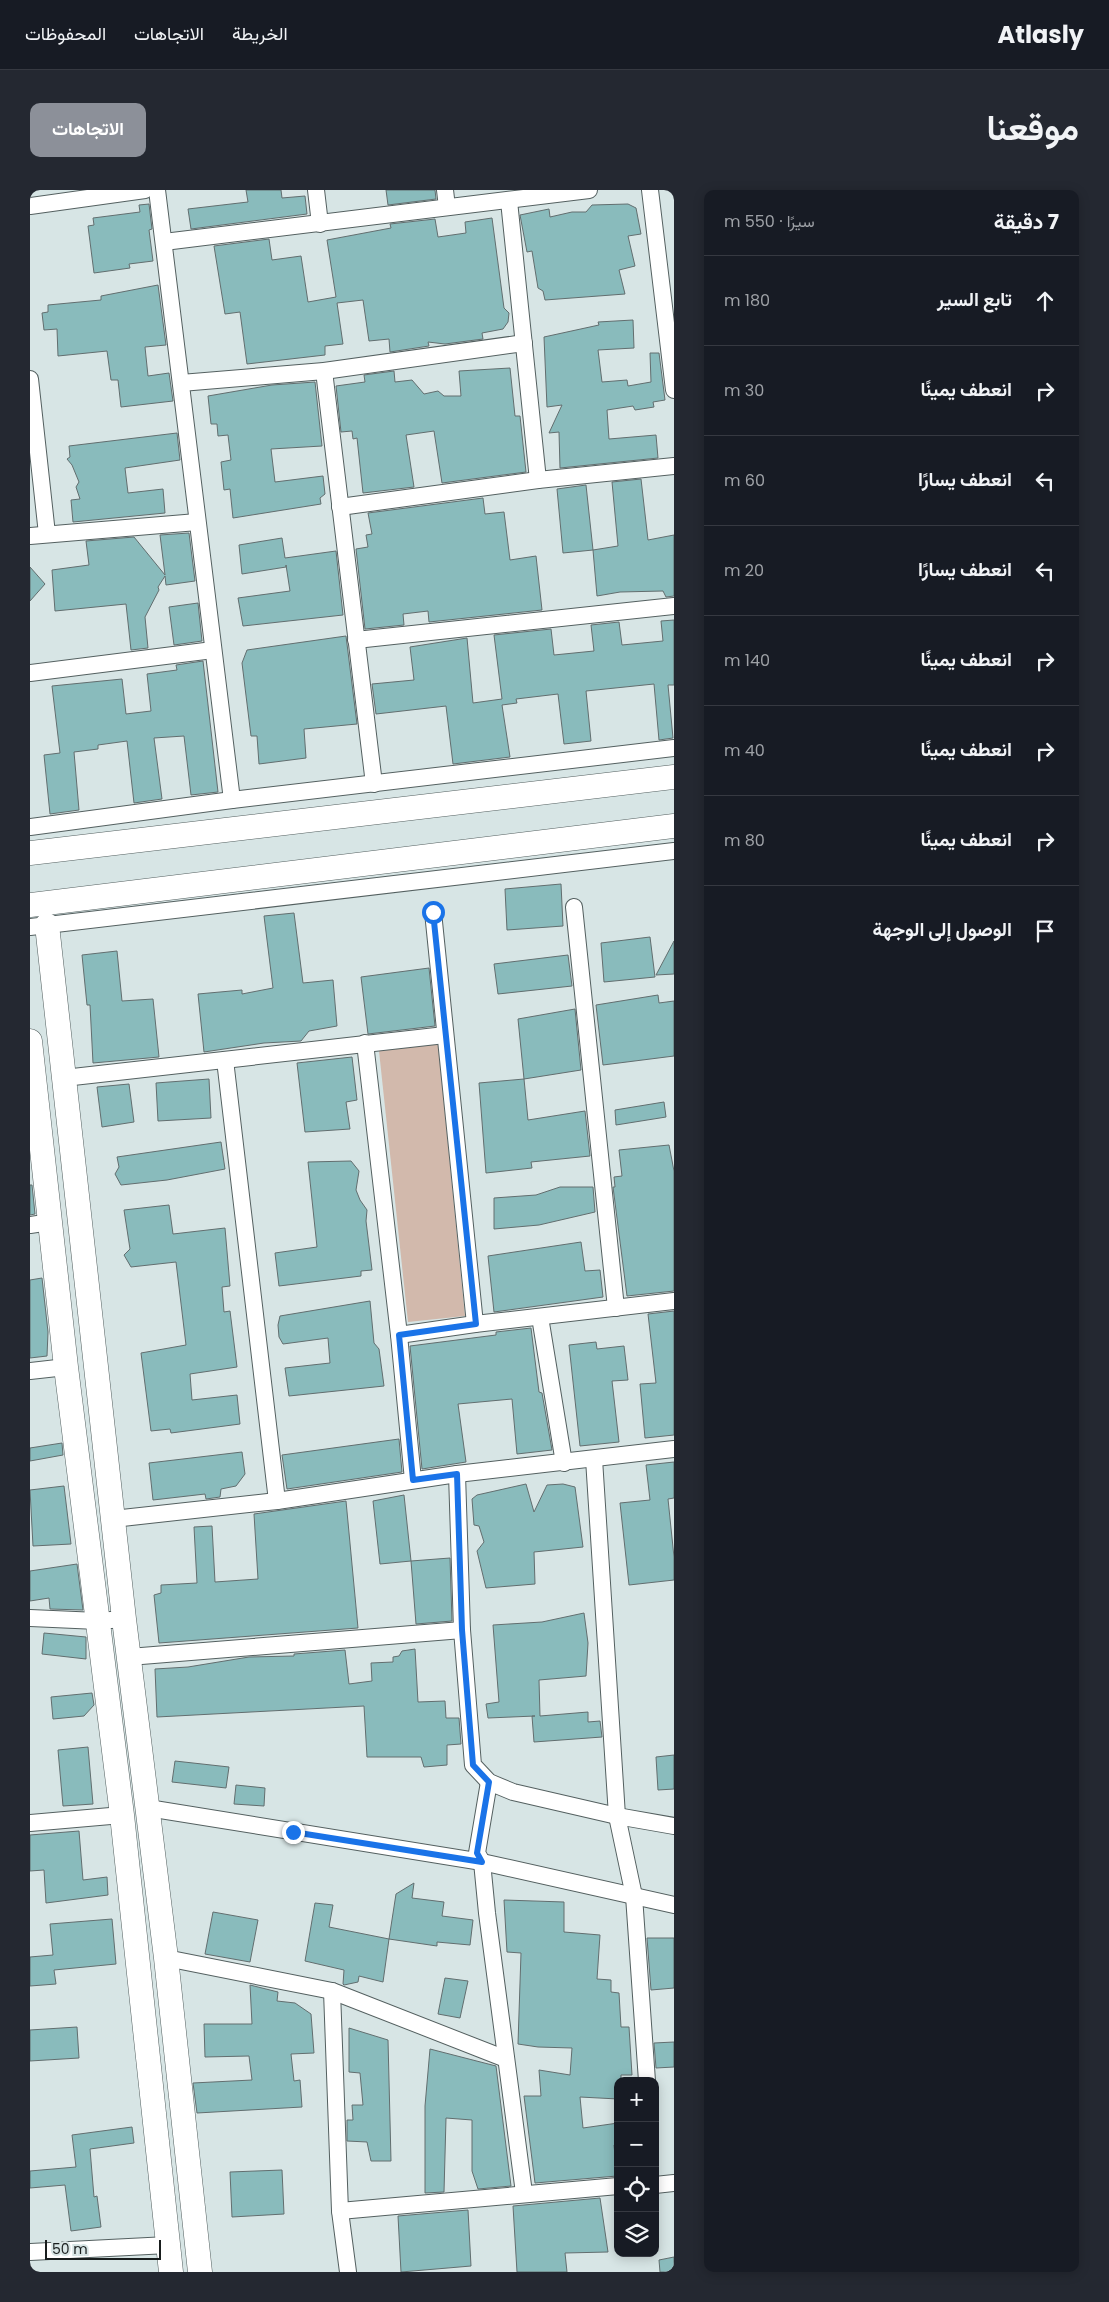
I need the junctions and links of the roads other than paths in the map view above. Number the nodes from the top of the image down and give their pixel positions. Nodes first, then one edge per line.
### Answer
1 (145, 190) edge
2 (157, 190) edge
3 (316, 190) edge
4 (445, 190) edge
5 (589, 190) edge
6 (650, 190) edge
7 (509, 201) junction
8 (30, 206) edge
9 (447, 207) junction
10 (320, 224) junction
11 (164, 242) junction
12 (524, 343) junction
13 (324, 371) junction
14 (30, 379) edge
15 (181, 383) junction
16 (674, 390) edge
17 (674, 466) edge
18 (538, 480) junction
19 (36, 499) edge
20 (340, 506) junction
21 (197, 522) junction
22 (47, 534) junction
23 (30, 536) edge
24 (674, 606) edge
25 (356, 640) junction
26 (213, 650) junction
27 (30, 673) edge
28 (674, 748) edge
29 (674, 777) edge
30 (374, 784) junction
31 (232, 800) junction
32 (674, 826) edge
33 (30, 827) edge
34 (674, 851) edge
35 (30, 853) edge
36 (30, 905) edge
37 (574, 906) dead end
38 (433, 912) dead end
39 (39, 926) edge
40 (445, 1035) junction
41 (30, 1041) edge
42 (365, 1043) junction
43 (225, 1060) junction
44 (64, 1078) junction
45 (40, 1224) edge
46 (674, 1301) edge
47 (616, 1308) junction
48 (540, 1316) junction
49 (476, 1324) junction
50 (399, 1335) junction
51 (66, 1367) junction
52 (30, 1371) edge
53 (674, 1449) edge
54 (594, 1460) junction
55 (564, 1463) junction
56 (457, 1474) junction
57 (413, 1480) junction
58 (277, 1501) junction
59 (113, 1519) junction
60 (30, 1618) edge
61 (124, 1619) junction
62 (98, 1622) junction
63 (462, 1630) junction
64 (129, 1657) junction
65 (489, 1782) junction
66 (148, 1808) junction
67 (122, 1815) junction
68 (617, 1816) junction
69 (30, 1823) edge
70 (674, 1826) edge
71 (482, 1862) junction
72 (634, 1896) junction
73 (674, 1904) edge
74 (166, 1958) junction
75 (332, 1991) junction
76 (506, 2060) junction
77 (647, 2077) edge
78 (674, 2183) edge
79 (659, 2185) edge
80 (614, 2186) edge
81 (524, 2193) junction
82 (340, 2211) junction
83 (168, 2245) junction
84 (30, 2252) edge
85 (171, 2272) edge
86 (200, 2272) edge
87 (348, 2272) edge

1 - 8 street
2 - 11 street
3 - 10 street
4 - 9 street
5 - 7 street
6 - 16 street
7 - 9 street
7 - 12 street
9 - 10 street
10 - 11 street
11 - 15 street
12 - 13 street
12 - 18 street
13 - 15 street
13 - 20 street
14 - 19 street
15 - 21 street
17 - 18 street
18 - 20 street
19 - 22 street
20 - 25 street
21 - 22 street
21 - 26 street
22 - 23 street
24 - 25 street
25 - 30 street
26 - 27 street
26 - 31 street
28 - 30 street
29 - 35 street
30 - 31 street
31 - 33 street
32 - 36 street
34 - 39 street
37 - 47 street
38 - 40 street
39 - 44 street
40 - 42 street
40 - 49 street
41 - 45 street
42 - 43 street
42 - 50 street
43 - 44 street
43 - 58 street
44 - 59 street
45 - 51 street
46 - 47 street
47 - 48 street
48 - 49 street
48 - 55 street
49 - 50 street
50 - 57 street
51 - 52 street
51 - 62 street
53 - 54 street
54 - 55 street
54 - 68 street
55 - 56 street
56 - 57 street
56 - 63 street
57 - 58 street
58 - 59 street
59 - 61 street
60 - 62 street
61 - 62 street
61 - 64 street
62 - 67 street
63 - 64 street
63 - 65 street
64 - 66 street
65 - 68 street
65 - 71 street
66 - 71 street
66 - 74 street
67 - 69 street
67 - 83 street
68 - 70 street
68 - 72 street
71 - 72 street
71 - 76 street
72 - 73 street
72 - 77 street
74 - 75 street
74 - 86 street
75 - 76 street
75 - 82 street
76 - 81 street
78 - 79 street
80 - 81 street
81 - 82 street
82 - 87 street
83 - 84 street
83 - 85 street

